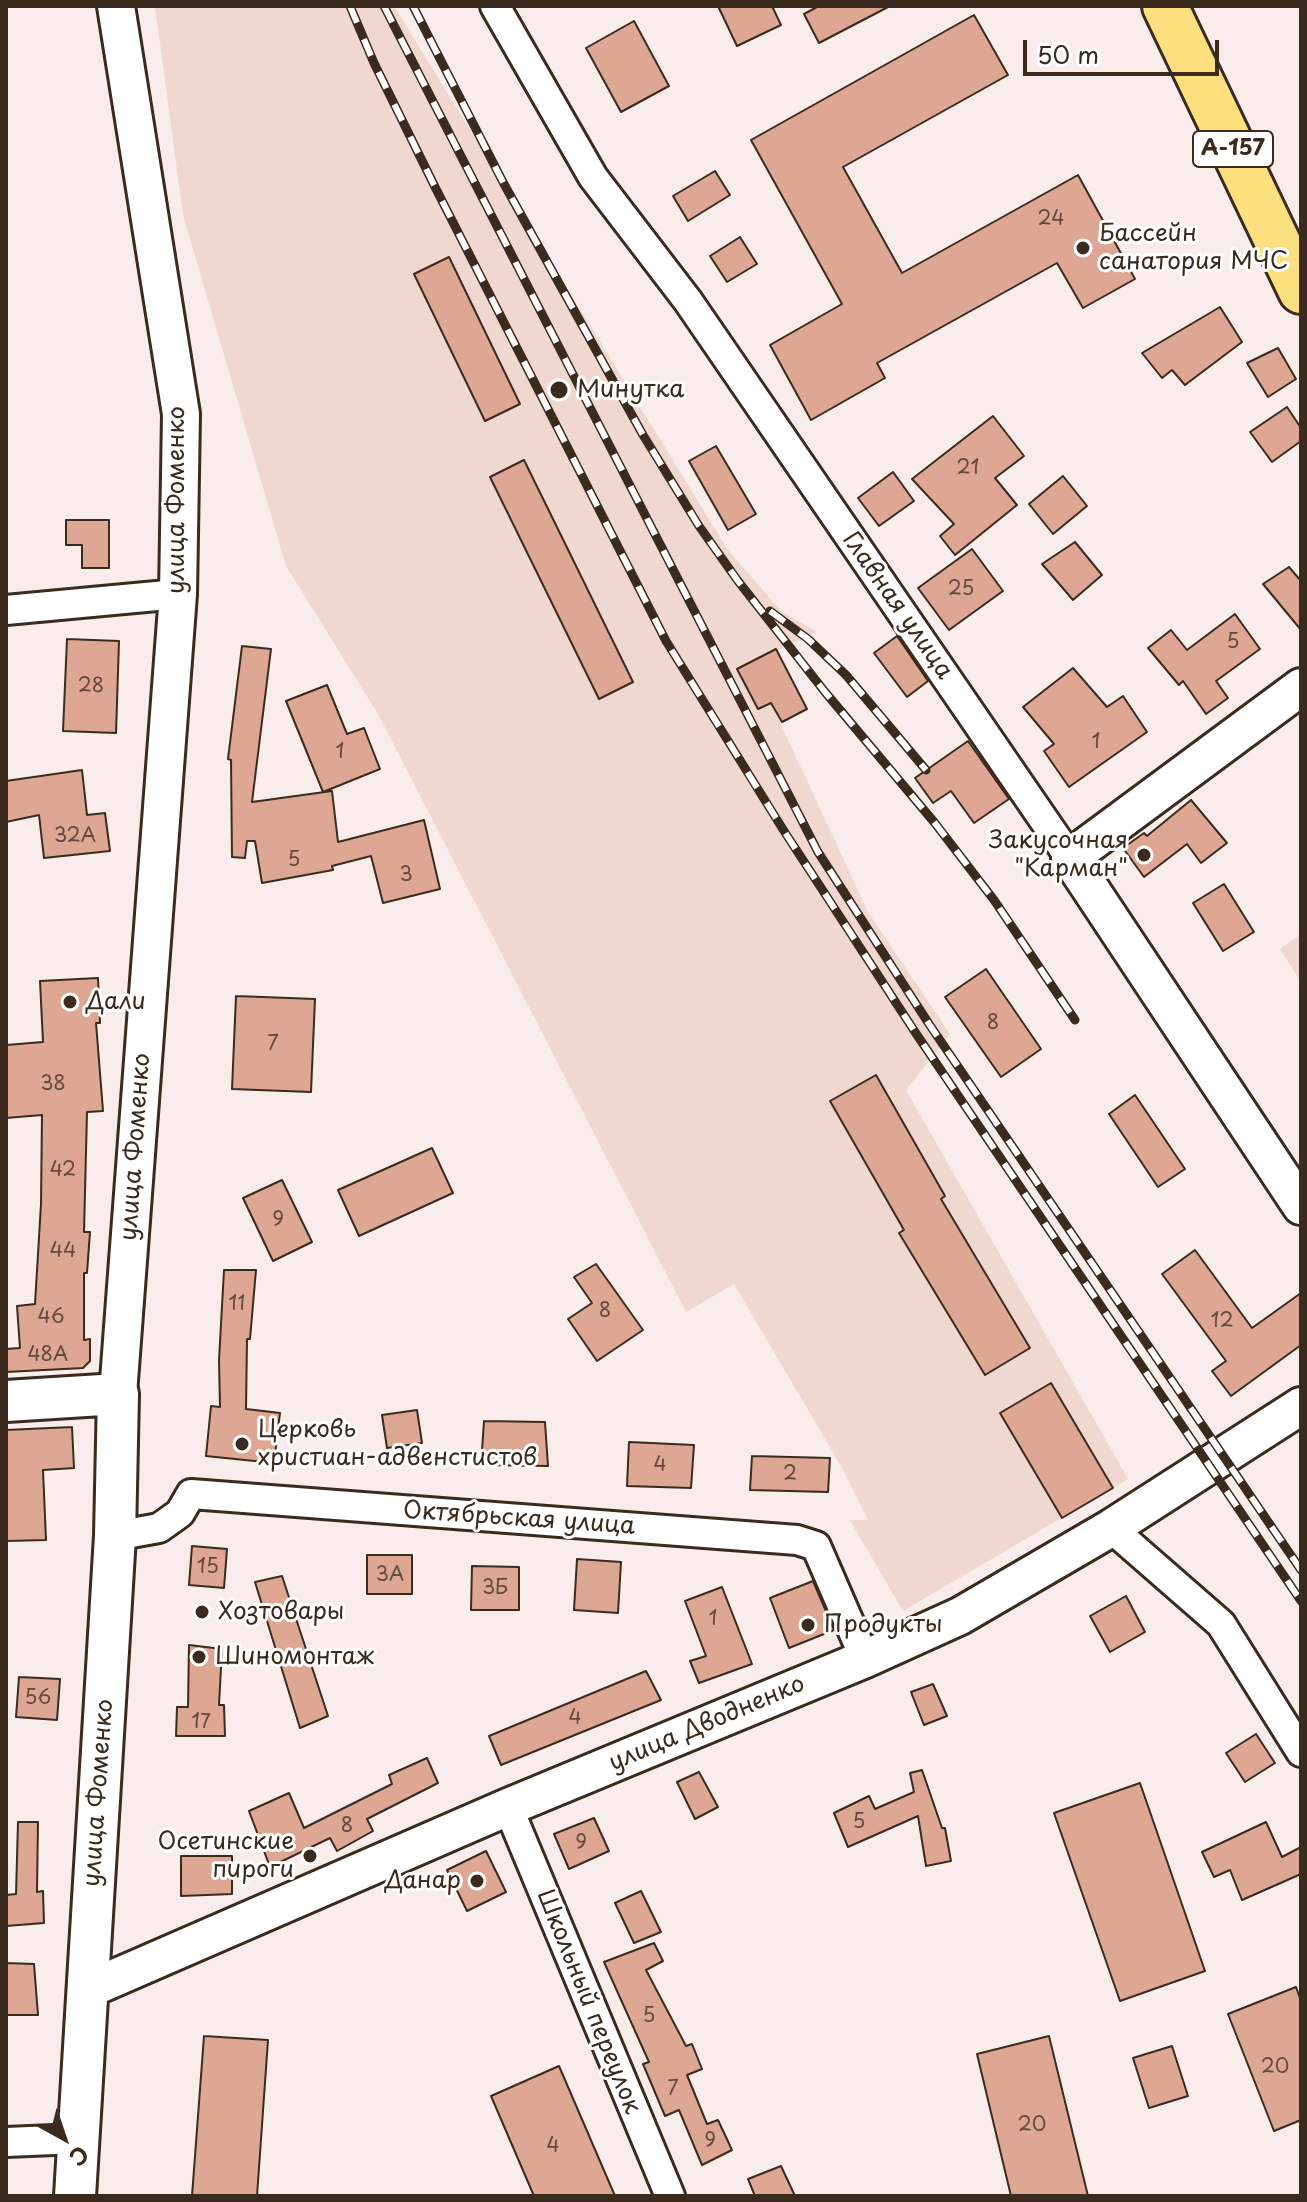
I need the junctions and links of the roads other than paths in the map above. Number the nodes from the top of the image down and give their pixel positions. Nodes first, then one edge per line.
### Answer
1 (116, 6) edge
2 (495, 6) edge
3 (1165, 6) edge
4 (1301, 291) edge
5 (178, 594) junction
6 (6, 610) edge
7 (1301, 687) edge
8 (1070, 858) junction
9 (1301, 1206) edge
10 (118, 1394) junction
11 (6, 1401) edge
12 (1301, 1406) edge
13 (1111, 1528) junction
14 (115, 1536) junction
15 (865, 1659) junction
16 (1301, 1752) edge
17 (508, 1807) junction
18 (87, 1990) junction
19 (78, 2139) junction
20 (6, 2142) edge
21 (75, 2196) edge
22 (670, 2196) edge

1 - 5 street, улица Фоменко
2 - 8 street, Главная улица
3 - 4 main road, А-157
5 - 6 street
5 - 10 street, улица Фоменко
7 - 8 street
8 - 9 street, Главная улица
10 - 11 main road
10 - 14 main road, улица Фоменко
12 - 13 street, улица Дводненко
13 - 15 street, улица Дводненко
13 - 16 street
14 - 15 street, Октябрьская улица
14 - 18 main road, улица Фоменко
15 - 17 street, улица Дводненко
17 - 18 street, улица Дводненко
17 - 22 street, Школьный переулок
18 - 19 main road, улица Фоменко
19 - 20 street
19 - 21 main road, улица Фоменко

